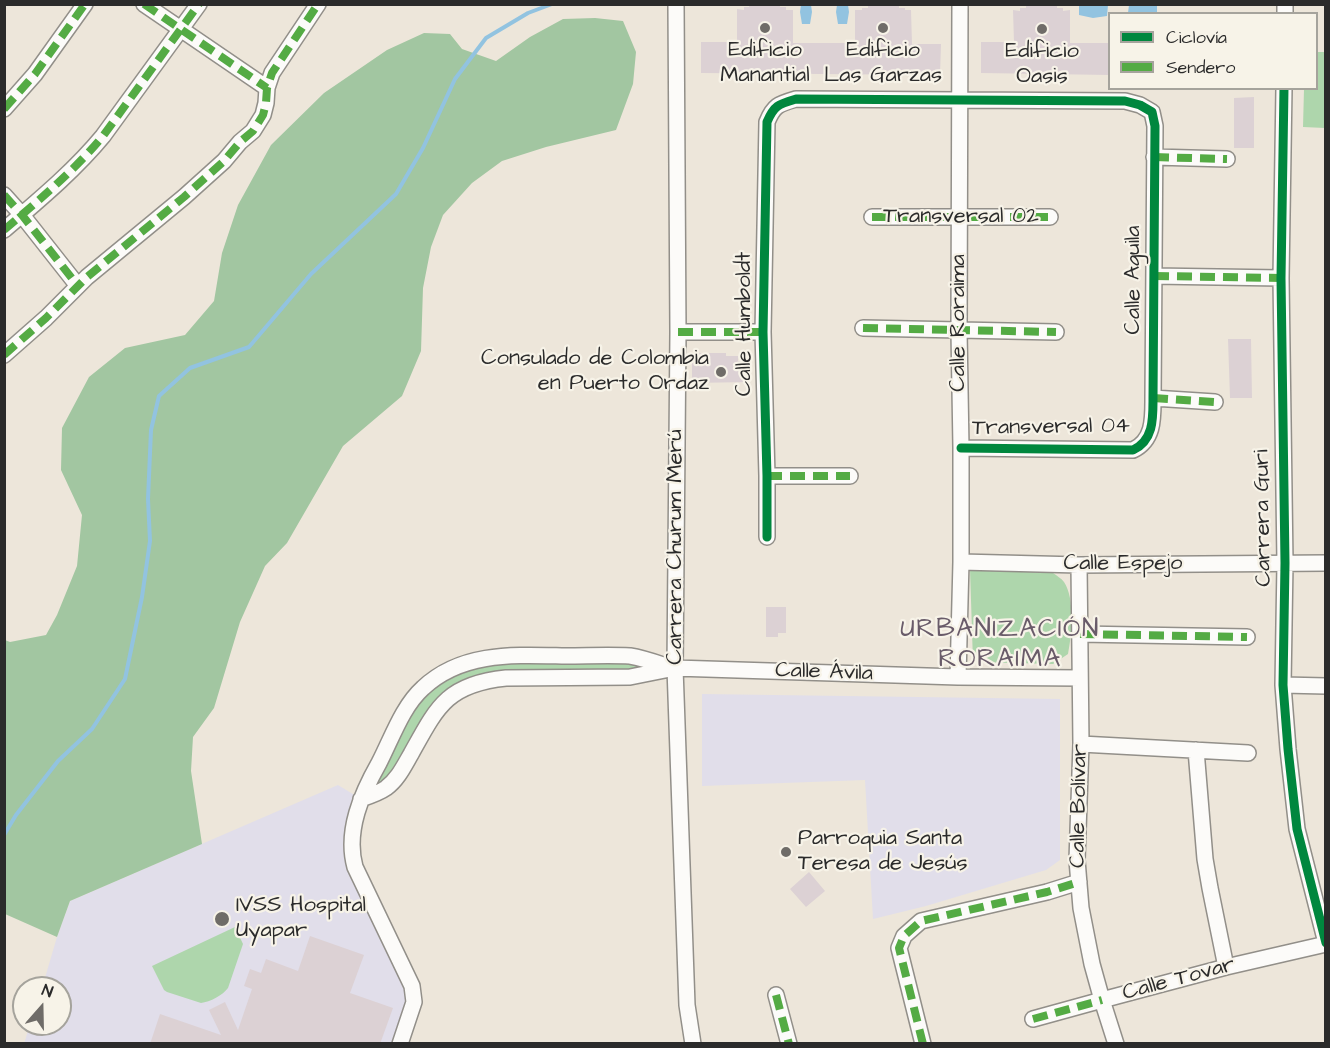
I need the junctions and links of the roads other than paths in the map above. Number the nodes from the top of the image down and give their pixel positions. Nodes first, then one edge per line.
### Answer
1 (85, 4) edge
2 (144, 4) edge
3 (199, 4) edge
4 (318, 4) edge
5 (676, 4) edge
6 (681, 4) edge
7 (960, 4) edge
8 (180, 30) junction
9 (676, 50) junction
10 (267, 88) junction
11 (1284, 90) edge
12 (960, 100) junction
13 (4, 109) edge
14 (1154, 157) junction
15 (1227, 159) dead end
16 (4, 195) edge
17 (22, 215) junction
18 (872, 217) dead end
19 (1050, 217) dead end
20 (959, 218) junction
21 (4, 230) edge
22 (1154, 276) junction
23 (1281, 278) junction
24 (78, 286) junction
25 (863, 328) dead end
26 (959, 331) junction
27 (678, 332) junction
28 (763, 332) junction
29 (1056, 332) dead end
30 (4, 355) edge
31 (1153, 398) junction
32 (1215, 402) dead end
33 (1141, 446) joint
34 (961, 448) junction
35 (767, 476) junction
36 (850, 476) dead end
37 (767, 537) dead end
38 (961, 562) junction
39 (1285, 563) junction
40 (1326, 563) edge
41 (1079, 565) junction
42 (1080, 634) junction
43 (1247, 637) dead end
44 (675, 668) junction
45 (958, 677) junction
46 (1080, 678) junction
47 (1283, 685) junction
48 (1326, 686) edge
49 (1081, 744) junction
50 (1196, 750) junction
51 (1248, 753) dead end
52 (361, 799) junction
53 (1079, 882) junction
54 (1326, 944) edge
55 (1226, 967) junction
56 (776, 995) dead end
57 (1102, 1000) junction
58 (1033, 1019) dead end
59 (400, 1044) edge
60 (693, 1044) edge
61 (789, 1044) edge
62 (923, 1044) edge
63 (1116, 1044) edge

1 - 13 street
2 - 8 street
3 - 8 street
4 - 10 street
5 - 9 street
6 - 9 street
7 - 12 street, Calle Roraima
8 - 10 street
8 - 17 street
9 - 27 street, Carrera Churum Merú
10 - 24 street
11 - 23 street, Carrera Guri
12 - 14 street, Calle Aguila
12 - 20 street, Calle Roraima
12 - 28 street, Calle Humboldt
14 - 15 street
14 - 22 street, Calle Aguila
16 - 17 street
17 - 21 street
17 - 24 street
18 - 20 street, Transversal 02
19 - 20 street, Transversal 02
20 - 26 street, Calle Roraima
22 - 23 street
22 - 31 street, Calle Aguila
23 - 39 street, Carrera Guri
24 - 30 street
25 - 26 street
26 - 29 street
26 - 34 street, Calle Roraima
27 - 28 street
27 - 44 street, Carrera Churum Merú
28 - 35 street, Calle Humboldt
31 - 32 street
31 - 33 street, Calle Aguila
33 - 34 street, Transversal 04
34 - 38 street, Calle Roraima
35 - 36 street
35 - 37 street, Calle Humboldt
38 - 41 street, Calle Espejo
38 - 45 street, Calle Roraima
39 - 40 street, Calle Espejo
39 - 41 street, Calle Espejo
39 - 47 street, Carrera Guri
41 - 42 street, Calle Bolívar
42 - 43 street
42 - 46 street, Calle Bolívar
44 - 45 street, Calle Ávila
44 - 52 street
44 - 52 street
44 - 60 street, Carrera Churum Merú
45 - 46 street, Calle Ávila
46 - 49 street, Calle Bolívar
47 - 48 street
47 - 54 street, Carrera Guri
49 - 50 street
49 - 53 street, Calle Bolívar
50 - 51 street
50 - 55 street
52 - 59 street
53 - 57 street, Calle Bolívar
53 - 62 street
54 - 55 street, Calle Tovar
55 - 57 street, Calle Tovar
56 - 61 street
57 - 58 street, Calle Tovar
57 - 63 street, Calle Bolívar

